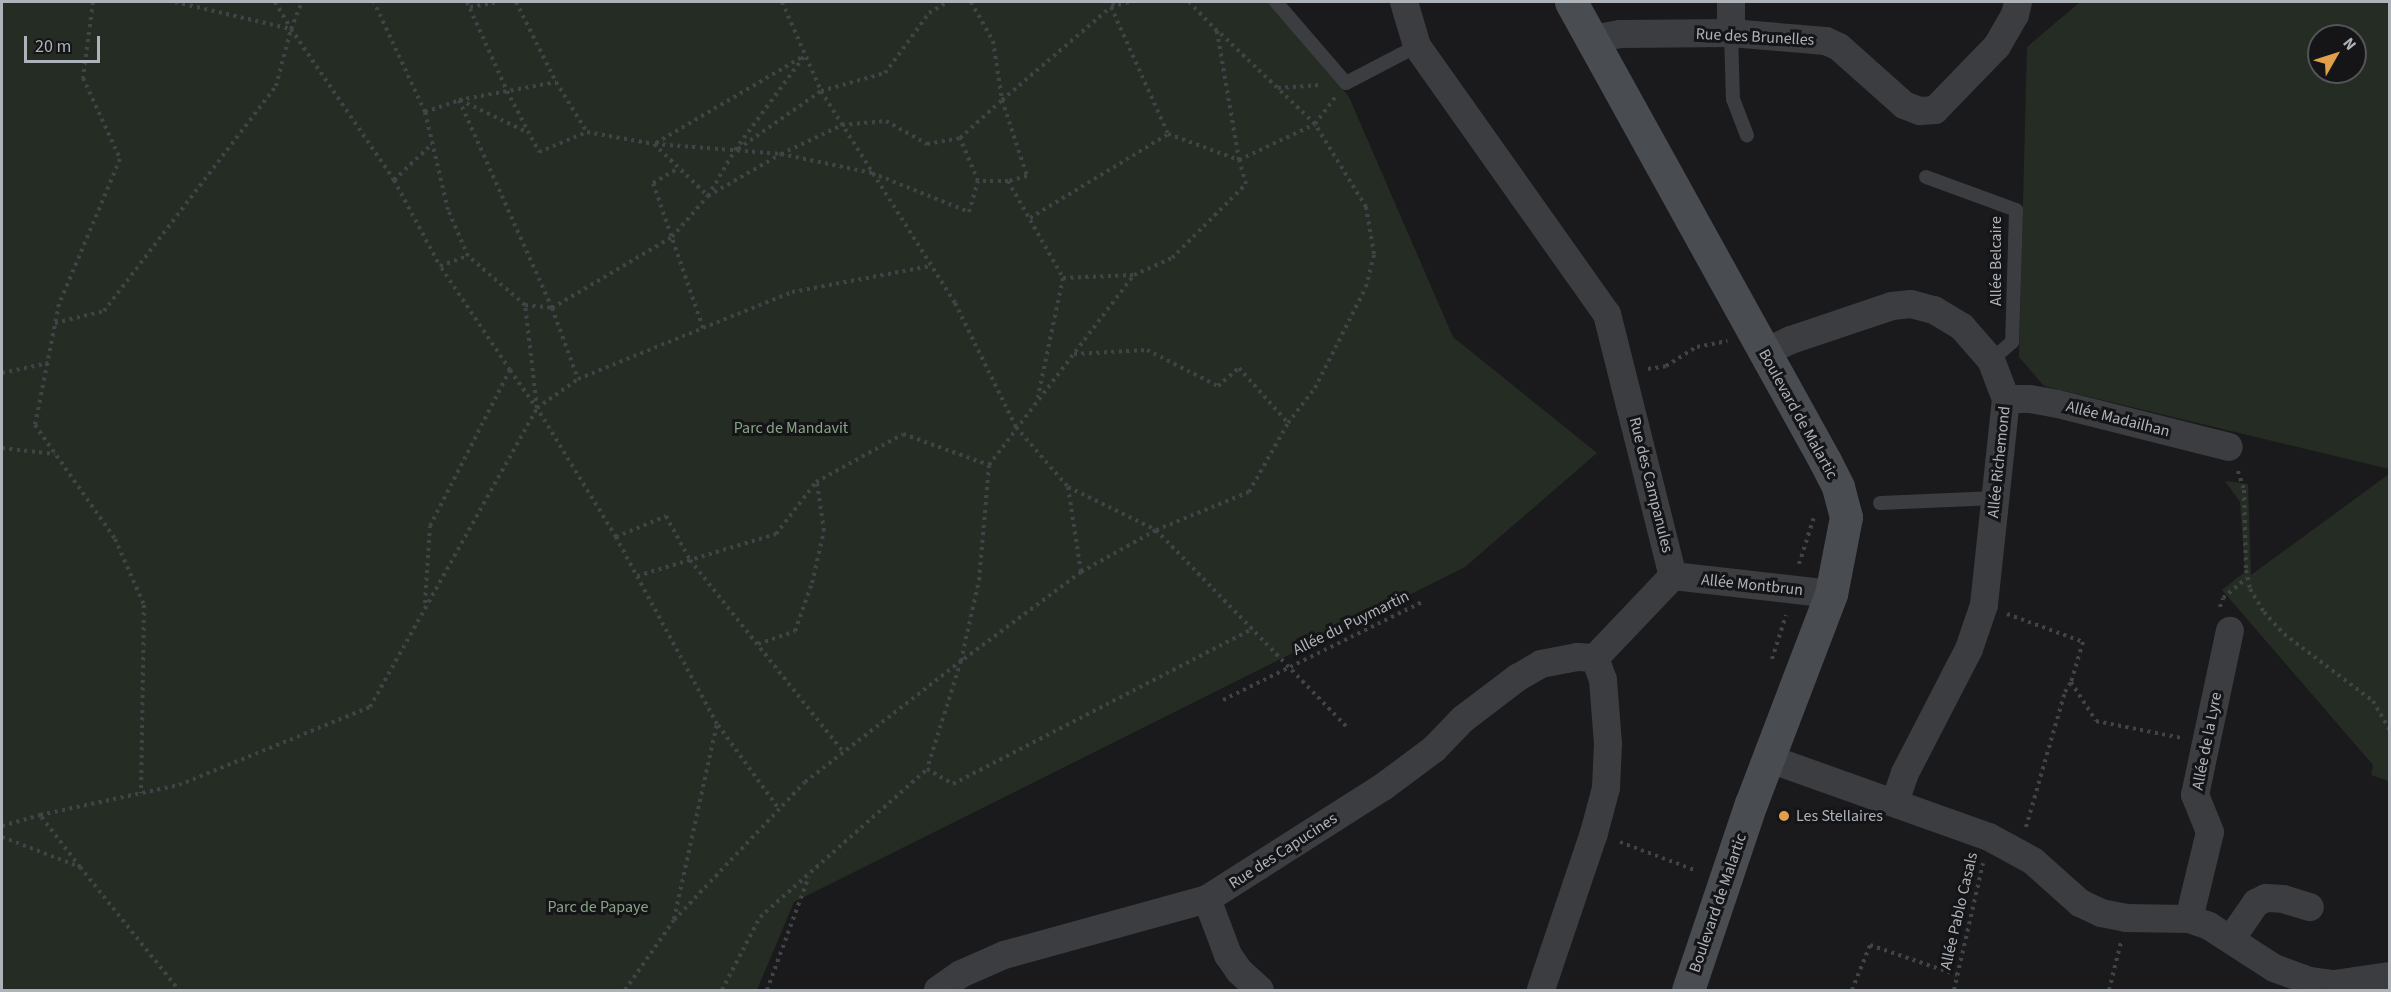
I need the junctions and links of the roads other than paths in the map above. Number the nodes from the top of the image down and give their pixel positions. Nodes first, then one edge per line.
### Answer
1 (1276, 2) edge
2 (1404, 2) edge
3 (1571, 2) edge
4 (1731, 2) edge
5 (2018, 2) edge
6 (1731, 33) junction
7 (1592, 39) junction
8 (1417, 46) junction
9 (1747, 135) dead end
10 (1926, 177) dead end
11 (1749, 352) junction
12 (1991, 360) junction
13 (2006, 399) junction
14 (2229, 447) road end
15 (1996, 498) junction
16 (1880, 503) dead end
17 (1673, 576) junction
18 (1831, 594) junction
19 (2230, 631) dead end
20 (1595, 658) junction
21 (1767, 759) junction
22 (1895, 802) junction
23 (1207, 899) junction
24 (2310, 907) dead end
25 (2189, 919) junction
26 (2231, 939) junction
27 (2390, 976) edge
28 (938, 990) edge
29 (1260, 990) edge
30 (1541, 990) edge
31 (1688, 990) edge

1 - 8 lane
2 - 8 street, Rue des Campanules
3 - 7 street, Boulevard de Malartic
4 - 6 street
5 - 6 street, Rue des Brunelles
6 - 7 street, Rue des Brunelles
6 - 9 lane
7 - 11 street, Boulevard de Malartic
8 - 17 street, Rue des Campanules
10 - 12 lane, Allée Belcaire
11 - 12 street, Allée Richemond
11 - 18 street, Boulevard de Malartic
12 - 13 street, Allée Richemond
13 - 14 street, Allée Madailhan
13 - 15 street, Allée Richemond
15 - 16 lane
15 - 22 street, Allée Richemond
17 - 18 street, Allée Montbrun
17 - 20 street, Rue des Campanules
18 - 21 street, Boulevard de Malartic
19 - 25 street, Allée de la Lyre
20 - 23 street, Rue des Capucines
20 - 30 street
21 - 22 street
21 - 31 street, Boulevard de Malartic
22 - 25 street
23 - 28 street, Rue des Capucines
23 - 29 street
24 - 26 street
25 - 26 street
26 - 27 street

